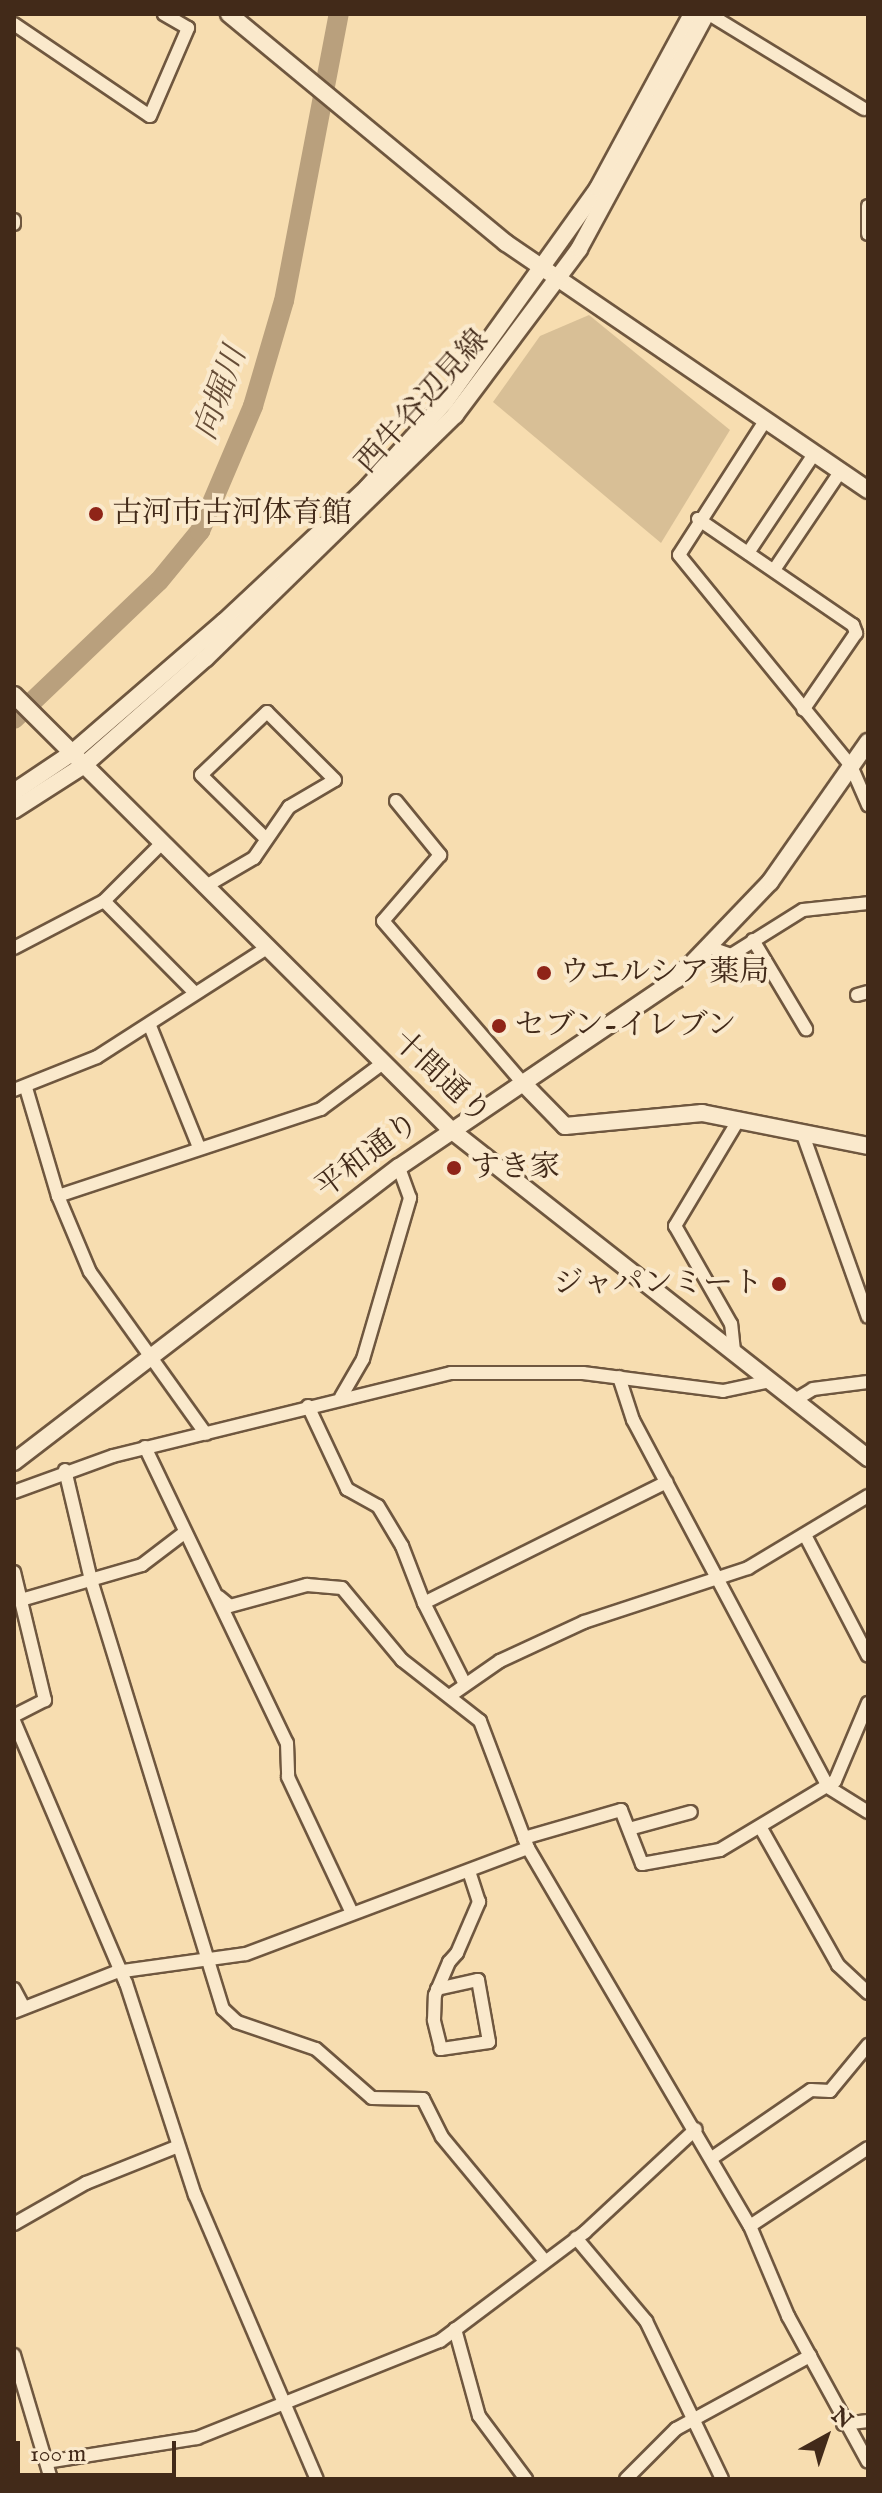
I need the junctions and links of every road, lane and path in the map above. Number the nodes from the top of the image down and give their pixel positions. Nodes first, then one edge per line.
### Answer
1 (164, 14) edge
2 (229, 14) edge
3 (692, 14) edge
4 (707, 14) edge
5 (14, 24) edge
6 (864, 109) dead end
7 (868, 206) edge
8 (868, 234) edge
9 (544, 271) junction
10 (558, 281) junction
11 (765, 421) junction
12 (814, 454) junction
13 (840, 472) junction
14 (868, 490) edge
15 (698, 519) junction
16 (748, 553) junction
17 (774, 570) junction
18 (14, 695) edge
19 (803, 710) junction
20 (868, 742) edge
21 (78, 759) junction
22 (851, 766) junction
23 (864, 785) edge
24 (14, 792) edge
25 (396, 801) dead end
26 (868, 805) edge
27 (14, 810) edge
28 (265, 838) junction
29 (162, 843) junction
30 (206, 886) junction
31 (104, 901) junction
32 (868, 903) edge
33 (753, 940) junction
34 (14, 948) edge
35 (267, 948) junction
36 (711, 948) junction
37 (192, 990) junction
38 (150, 1026) junction
39 (806, 1029) dead end
40 (383, 1063) junction
41 (523, 1083) junction
42 (20, 1089) edge
43 (739, 1119) junction
44 (451, 1130) junction
45 (802, 1132) junction
46 (868, 1146) edge
47 (199, 1147) junction
48 (399, 1167) junction
49 (58, 1196) junction
50 (868, 1317) edge
51 (734, 1351) junction
52 (152, 1356) junction
53 (619, 1377) junction
54 (771, 1381) junction
55 (868, 1382) edge
56 (341, 1397) junction
57 (795, 1400) junction
58 (308, 1406) junction
59 (206, 1434) junction
60 (145, 1447) junction
61 (868, 1458) edge
62 (14, 1462) edge
63 (65, 1470) junction
64 (667, 1482) junction
65 (14, 1492) edge
66 (868, 1496) edge
67 (184, 1533) junction
68 (805, 1535) junction
69 (14, 1572) edge
70 (91, 1580) junction
71 (721, 1581) junction
72 (219, 1597) junction
73 (21, 1600) junction
74 (424, 1603) junction
75 (868, 1656) edge
76 (465, 1684) junction
77 (451, 1695) junction
78 (868, 1703) edge
79 (14, 1718) edge
80 (828, 1787) junction
81 (691, 1812) dead end
82 (868, 1812) edge
83 (629, 1829) junction
84 (762, 1830) junction
85 (526, 1843) junction
86 (469, 1872) junction
87 (352, 1913) junction
88 (206, 1959) junction
89 (121, 1970) junction
90 (14, 1989) edge
91 (437, 1989) junction
92 (868, 1993) edge
93 (19, 2010) edge
94 (868, 2045) edge
95 (696, 2129) junction
96 (176, 2147) junction
97 (868, 2148) edge
98 (712, 2158) junction
99 (14, 2224) edge
100 (750, 2226) junction
101 (576, 2238) junction
102 (544, 2260) junction
103 (455, 2329) junction
104 (14, 2355) edge
105 (810, 2356) junction
106 (286, 2402) junction
107 (696, 2419) junction
108 (868, 2421) edge
109 (843, 2424) junction
110 (47, 2462) junction
111 (868, 2462) edge
112 (51, 2479) edge
113 (317, 2479) edge
114 (526, 2479) edge
115 (626, 2479) edge
116 (722, 2479) edge

1 - 5 street
2 - 9 street
3 - 9 street, 西牛谷辺見線
4 - 6 street
4 - 10 street, 西牛谷辺見線
7 - 8 street
9 - 10 street
9 - 21 street, 西牛谷辺見線
10 - 11 street
10 - 21 street, 西牛谷辺見線
11 - 12 street
11 - 15 street
12 - 13 street
12 - 16 street
13 - 14 street
13 - 17 street
15 - 16 street
15 - 19 street
16 - 17 street
17 - 19 street
18 - 21 street, 十間通り
19 - 22 street
20 - 22 street, 平和通り
21 - 24 street, 西牛谷辺見線
21 - 27 street, 西牛谷辺見線
21 - 29 street, 十間通り
22 - 23 street
22 - 36 street, 平和通り
23 - 26 street
25 - 41 street
28 - 28 street
28 - 30 street
29 - 30 street, 十間通り
29 - 31 street
30 - 35 street, 十間通り
31 - 34 street
31 - 37 street
32 - 33 street
33 - 36 street
33 - 39 street
35 - 37 street
35 - 40 street, 十間通り
36 - 41 street, 平和通り
37 - 38 street
38 - 42 street
38 - 47 street
40 - 44 street, 十間通り
40 - 47 street
41 - 43 street
41 - 44 street, 平和通り
42 - 49 street
43 - 45 street
43 - 51 street
44 - 48 street, 平和通り
44 - 51 street, 十間通り
45 - 46 street
45 - 50 street
47 - 49 street
48 - 52 street, 平和通り
48 - 56 street
49 - 52 street
51 - 54 street, 十間通り
52 - 59 street
52 - 62 street, 平和通り
53 - 54 street
53 - 56 street
53 - 64 street
54 - 57 street, 十間通り
55 - 57 street
56 - 58 street
57 - 61 street, 十間通り
58 - 59 street
58 - 74 street
59 - 60 street
60 - 63 street
60 - 67 street
63 - 65 street
63 - 70 street
64 - 71 street
64 - 74 street
66 - 68 street
67 - 70 street
67 - 72 street
68 - 71 street
68 - 75 street
69 - 73 street
70 - 73 street
70 - 88 street
71 - 76 street
71 - 80 street
72 - 77 street
72 - 87 street
73 - 79 street
74 - 76 street
76 - 77 street
77 - 85 street
78 - 80 street
79 - 89 street
80 - 82 street
80 - 84 street
81 - 83 street
83 - 84 street
83 - 85 street
84 - 92 street
85 - 86 street
85 - 95 street
86 - 87 street
86 - 91 street
87 - 88 street
88 - 89 street
88 - 102 street
89 - 93 street
89 - 96 street
90 - 93 street
91 - 91 street
94 - 98 street
95 - 98 street
95 - 101 street
96 - 99 street
96 - 106 street
97 - 100 street
98 - 100 street
100 - 105 street
101 - 102 street
101 - 107 street
102 - 103 street
103 - 106 street
103 - 114 street
104 - 110 street
105 - 107 street
105 - 109 street
106 - 110 street
106 - 113 street
107 - 115 street
107 - 116 street
108 - 109 street
109 - 111 street
110 - 112 street

